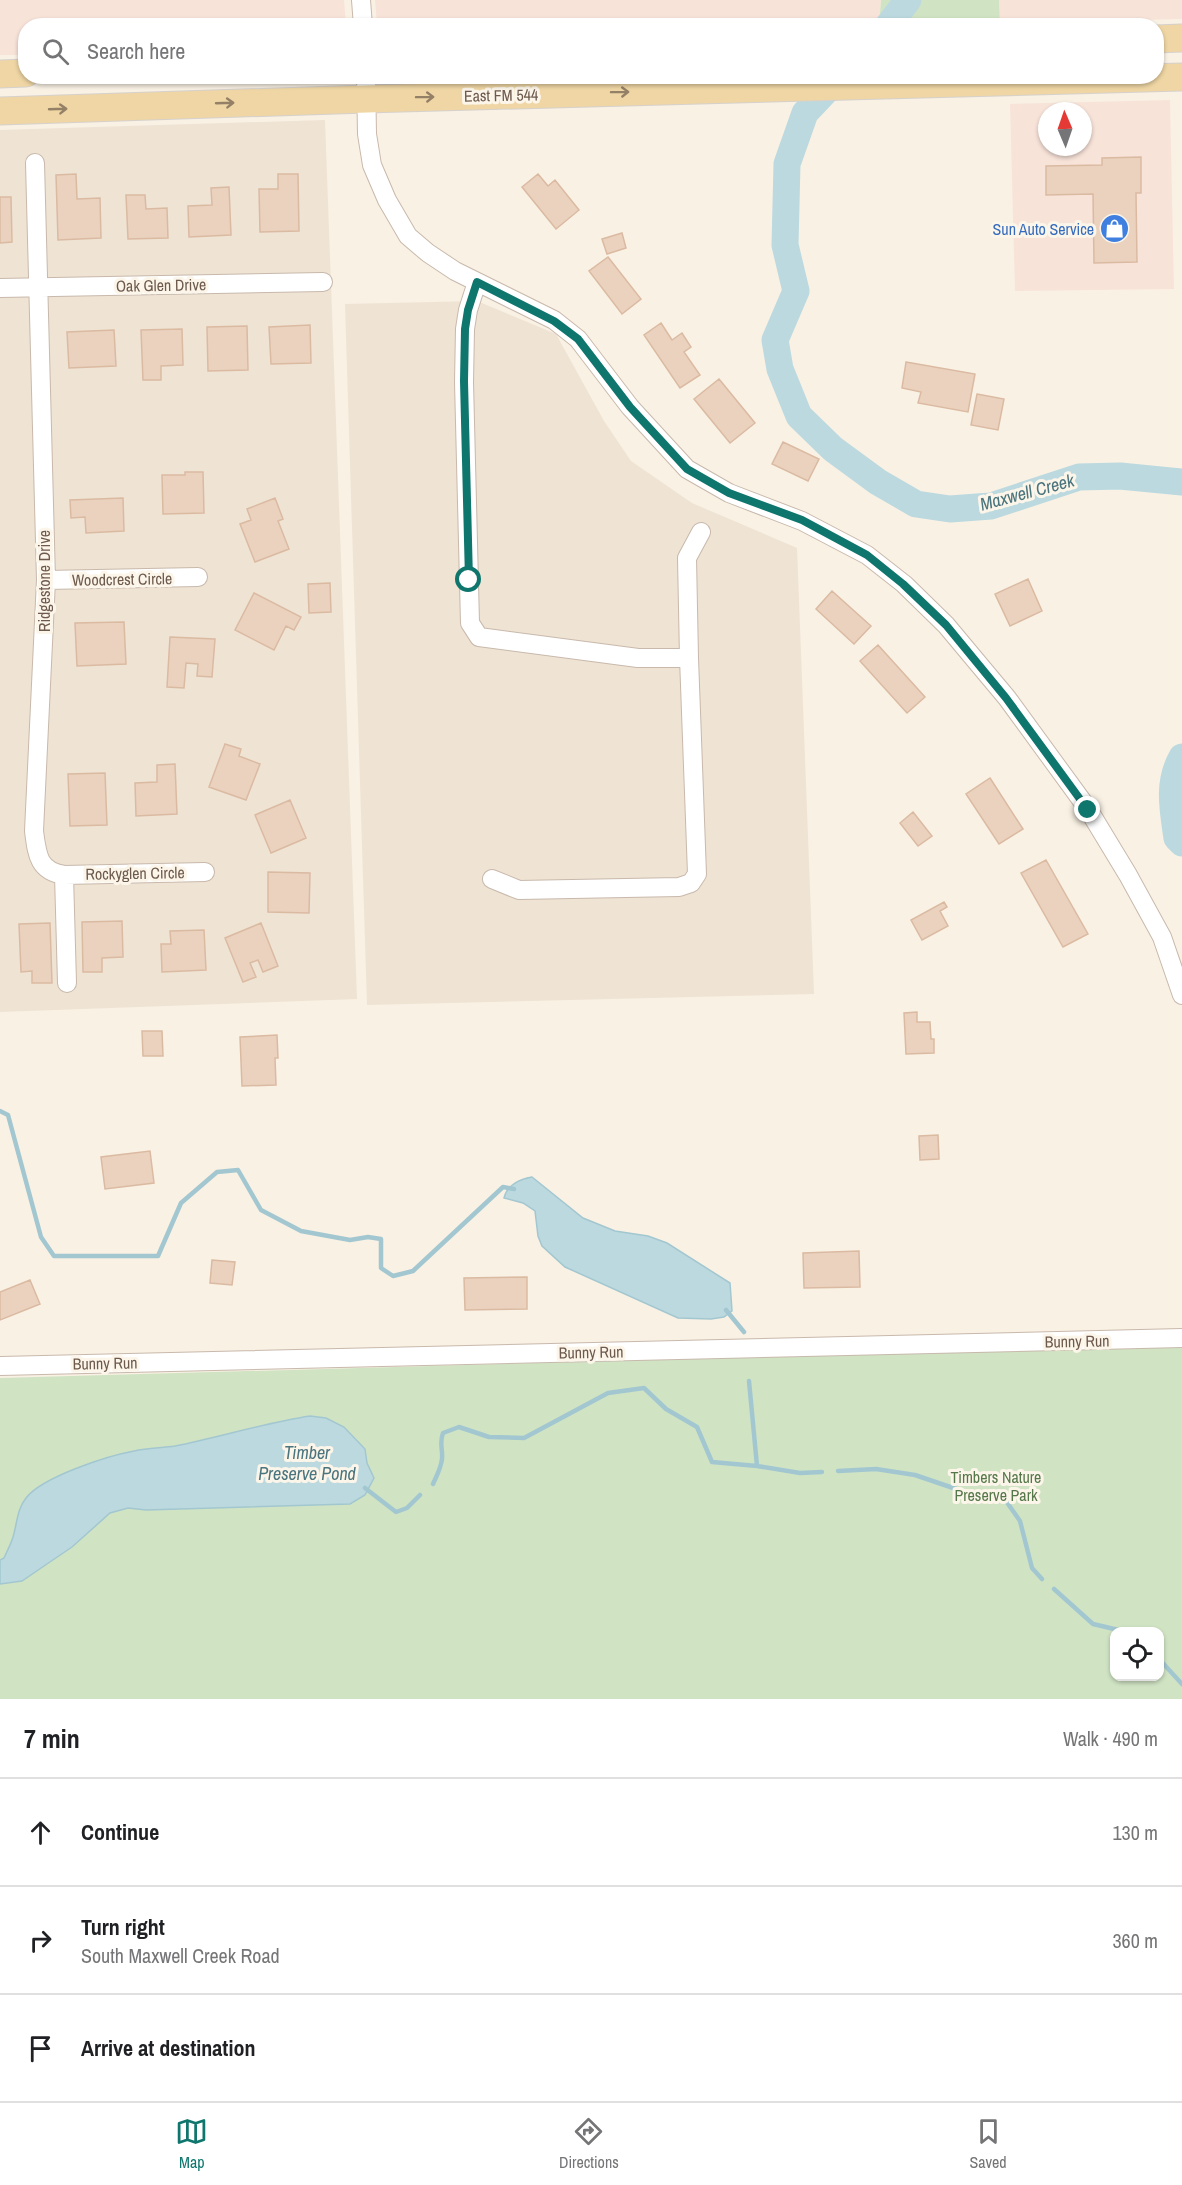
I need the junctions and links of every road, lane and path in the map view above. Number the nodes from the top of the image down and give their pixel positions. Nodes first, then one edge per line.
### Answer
1 (361, 0) edge
2 (362, 18) edge
3 (1182, 38) edge
4 (1164, 39) edge
5 (18, 73) edge
6 (0, 74) edge
7 (1164, 77) edge
8 (1182, 77) edge
9 (915, 84) edge
10 (366, 88) edge
11 (0, 111) edge
12 (36, 163) dead end
13 (323, 282) dead end
14 (477, 282) junction
15 (38, 287) junction
16 (0, 288) edge
17 (701, 532) dead end
18 (198, 577) dead end
19 (45, 580) junction
20 (689, 658) junction
21 (205, 872) dead end
22 (64, 875) junction
23 (492, 879) dead end
24 (67, 983) dead end
25 (1182, 995) edge
26 (1182, 1338) edge
27 (0, 1366) edge

1 - 2 street
3 - 4 main road
5 - 6 main road
7 -> 8 main road, East FM 544
10 -> 9 main road, East FM 544
11 -> 10 main road, East FM 544
10 - 14 street
12 - 15 street, Ridgestone Drive
13 - 15 street, Oak Glen Drive
14 - 20 street
14 - 25 street
15 - 16 street, Oak Glen Drive
15 - 19 street, Ridgestone Drive
17 - 20 street
18 - 19 street, Woodcrest Circle
19 - 22 street, Ridgestone Drive
20 - 23 street
21 - 22 street, Rockyglen Circle
22 - 24 street
26 - 27 street, Bunny Run

